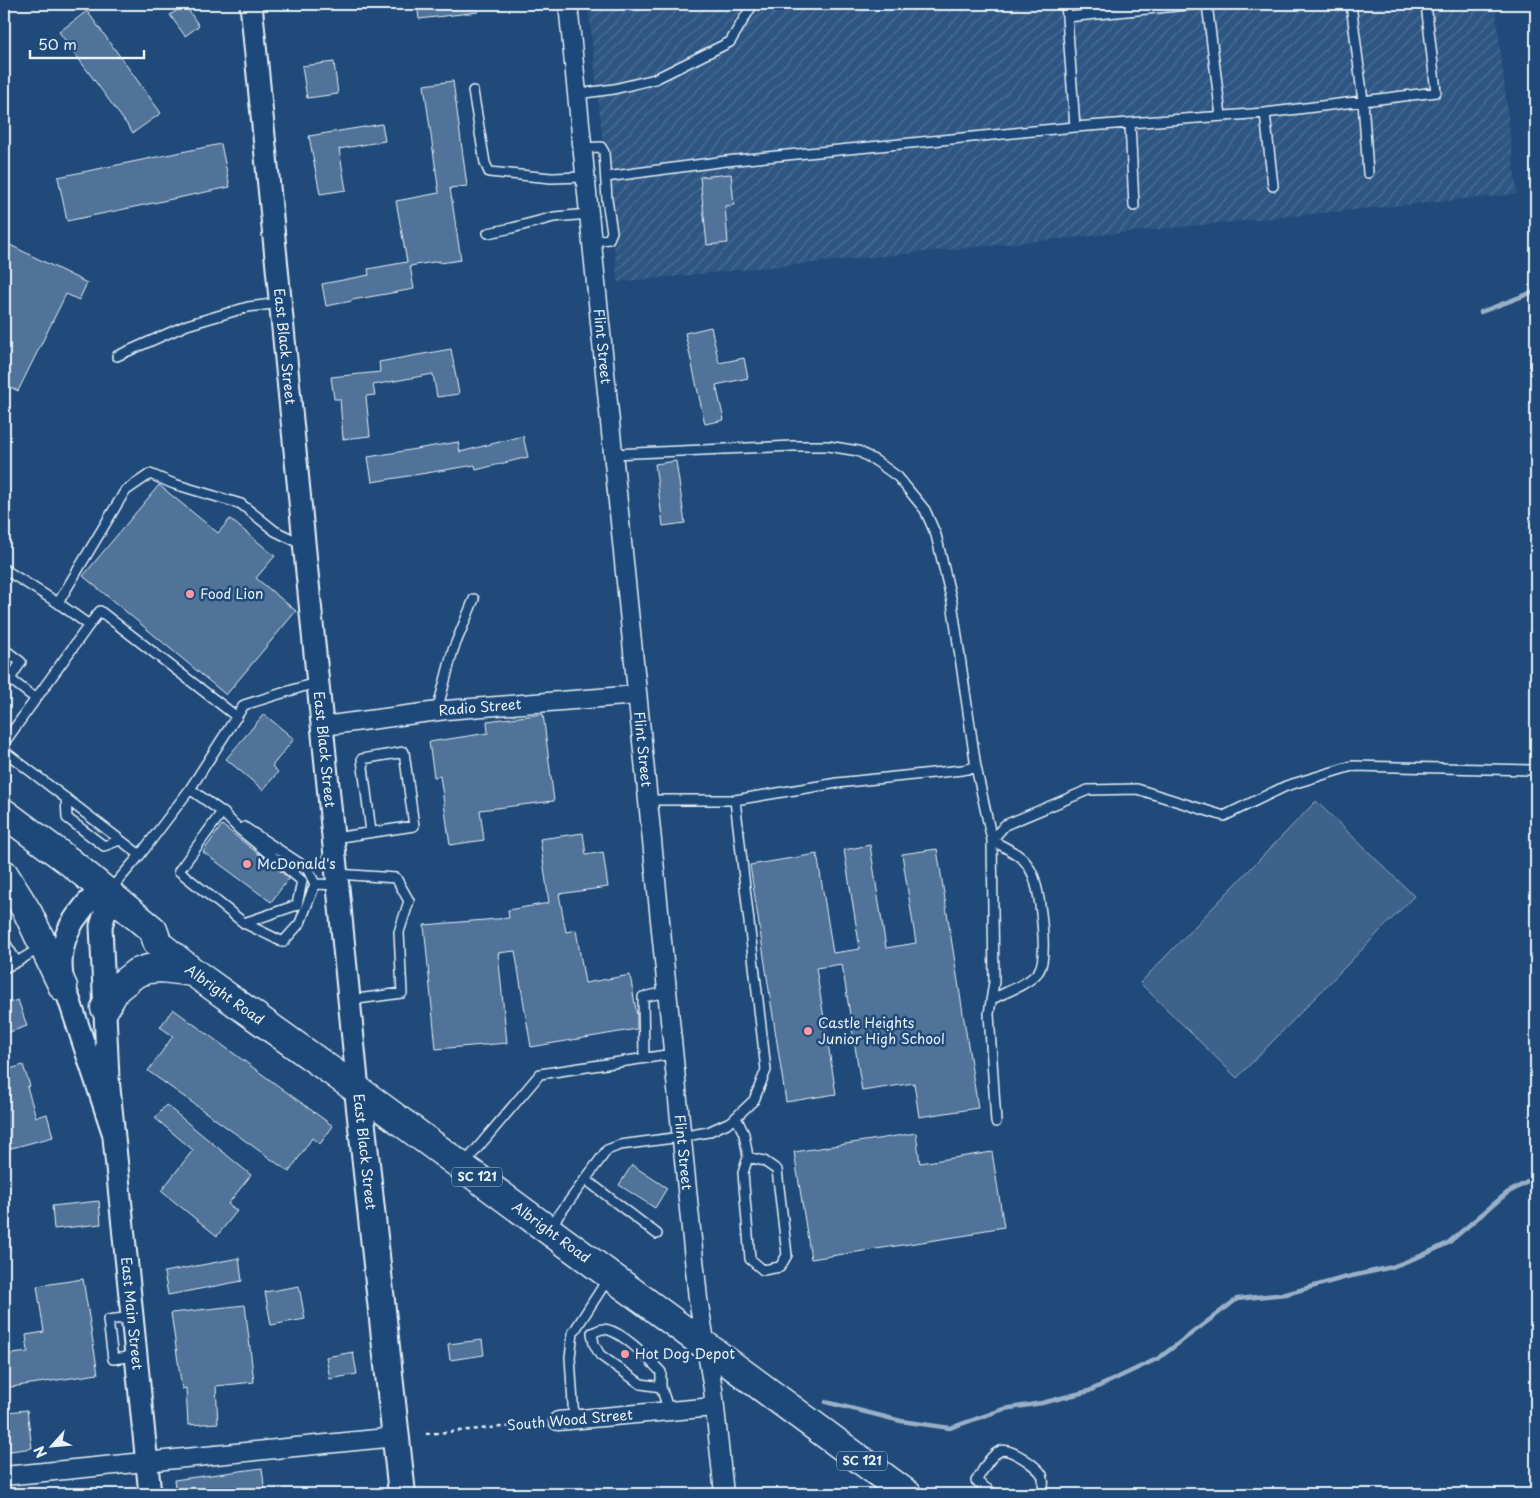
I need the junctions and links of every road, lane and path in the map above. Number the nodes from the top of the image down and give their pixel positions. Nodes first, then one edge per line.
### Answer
1 (250, 4) edge
2 (568, 4) edge
3 (753, 4) edge
4 (1066, 4) edge
5 (1197, 4) edge
6 (1208, 4) edge
7 (1351, 4) edge
8 (1426, 4) edge
9 (1067, 17) junction
10 (473, 91) dead end
11 (577, 94) junction
12 (1362, 101) junction
13 (1265, 113) junction
14 (1221, 116) junction
15 (1130, 123) junction
16 (1075, 127) junction
17 (582, 148) junction
18 (1368, 173) dead end
19 (585, 176) junction
20 (606, 177) junction
21 (1273, 186) dead end
22 (607, 200) junction
23 (1134, 206) dead end
24 (588, 208) junction
25 (488, 233) dead end
26 (592, 241) junction
27 (280, 302) junction
28 (117, 356) dead end
29 (612, 454) junction
30 (305, 545) junction
31 (4, 569) edge
32 (474, 599) dead end
33 (58, 603) junction
34 (89, 625) junction
35 (4, 649) edge
36 (10, 679) junction
37 (318, 682) junction
38 (4, 688) edge
39 (637, 695) junction
40 (36, 699) junction
41 (437, 711) junction
42 (238, 717) junction
43 (323, 726) junction
44 (4, 743) edge
45 (4, 751) edge
46 (976, 767) junction
47 (1536, 772) edge
48 (190, 789) junction
49 (66, 798) junction
50 (647, 800) junction
51 (735, 800) junction
52 (222, 812) junction
53 (4, 813) edge
54 (371, 832) junction
55 (18, 837) edge
56 (334, 838) junction
57 (120, 840) junction
58 (992, 840) junction
59 (140, 855) junction
60 (4, 874) edge
61 (338, 880) junction
62 (315, 884) junction
63 (101, 902) junction
64 (244, 924) junction
65 (4, 941) edge
66 (44, 945) junction
67 (17, 962) junction
68 (4, 968) edge
69 (193, 972) junction
70 (63, 987) junction
71 (667, 992) junction
72 (992, 999) junction
73 (350, 1000) junction
74 (105, 1008) junction
75 (673, 1054) junction
76 (644, 1058) junction
77 (358, 1090) junction
78 (736, 1117) junction
79 (996, 1122) dead end
80 (113, 1132) junction
81 (682, 1137) junction
82 (748, 1157) junction
83 (463, 1167) junction
84 (586, 1180) junction
85 (548, 1230) junction
86 (657, 1234) dead end
87 (610, 1275) junction
88 (578, 1325) junction
89 (592, 1333) junction
90 (705, 1345) junction
91 (661, 1387) junction
92 (714, 1407) junction
93 (669, 1411) junction
94 (566, 1421) junction
95 (426, 1434) dead end
96 (396, 1437) junction
97 (146, 1462) junction
98 (4, 1476) edge
99 (150, 1494) edge
100 (402, 1494) edge
101 (724, 1494) edge
102 (907, 1494) edge
103 (994, 1494) edge
104 (1042, 1494) edge

1 - 27 street, East Black Street
2 - 11 street, Flint Street
3 - 11 lane
4 - 9 lane
5 - 9 lane
6 - 14 lane
7 - 12 lane
8 - 12 lane
9 - 16 lane
10 - 19 lane
11 - 17 street, Flint Street
12 - 13 lane
12 - 18 lane
13 - 14 lane
13 - 21 lane
14 - 15 lane
15 - 16 lane
15 - 23 lane
16 - 20 lane
17 - 19 street, Flint Street
17 - 20 lane
19 - 24 street, Flint Street
20 - 22 lane
22 - 24 lane
22 - 26 lane
24 - 25 lane
24 - 26 street, Flint Street
26 - 29 street, Flint Street
27 - 28 lane
27 - 30 street, East Black Street
29 - 39 street, Flint Street
29 - 46 lane
30 - 33 lane
30 - 37 street, East Black Street
31 - 33 lane
32 - 41 lane
33 - 34 lane
34 - 40 lane
34 - 42 lane
35 - 36 lane
36 - 38 lane
36 - 40 lane
37 - 42 lane
37 - 43 street, East Black Street
39 - 41 street, Radio Street
39 - 50 street, Flint Street
40 - 44 lane
41 - 43 street, Radio Street
42 - 48 lane
43 - 56 street, East Black Street
45 - 49 lane
46 - 51 lane
46 - 58 lane
47 - 58 lane
48 - 52 lane
48 - 59 lane
49 - 57 lane
49 - 57 lane
50 - 51 lane
50 - 71 street, Flint Street
51 - 78 lane
52 - 62 lane
52 - 64 lane
52 - 64 lane
53 - 55 highway
54 - 54 lane
54 - 56 lane
55 - 63 highway
56 - 61 street, East Black Street
57 - 59 lane
58 - 72 lane
58 - 72 lane
59 - 63 lane
60 - 66 highway
61 - 62 lane
61 - 73 street, East Black Street
61 - 73 lane
62 - 64 lane
63 - 69 highway, Albright Road
63 - 70 street, East Main Street
63 - 74 street, East Main Street
65 - 67 lane
66 - 67 lane
66 - 70 highway
67 - 68 lane
69 - 74 highway
69 - 77 highway, Albright Road
70 - 80 street, East Main Street
71 - 75 street, Flint Street
71 - 76 lane
72 - 79 lane
73 - 77 street, East Black Street
74 - 80 street, East Main Street
75 - 76 lane
75 - 81 street, Flint Street
76 - 83 lane
77 - 83 highway, Albright Road / SC 121
77 - 96 main road, East Black Street
78 - 81 lane
78 - 82 lane
80 - 97 street, East Main Street
81 - 84 lane
81 - 90 street, Flint Street
82 - 82 lane
83 - 85 highway, Albright Road / SC 121
84 - 85 lane
84 - 86 lane
85 - 87 highway, Albright Road / SC 121
87 - 88 lane
87 - 90 highway, Albright Road / SC 121
88 - 89 lane
88 - 94 lane
89 - 91 lane
89 - 91 lane
90 - 92 street, Flint Street
90 - 102 highway, Albright Road / SC 121
91 - 93 lane
92 - 93 street, South Wood Street
92 - 101 street, Flint Street
93 - 94 street, South Wood Street
94 - 95 path, South Wood Street
96 - 97 street
96 - 100 main road, East Black Street
97 - 98 street
97 - 99 street, East Main Street
103 - 104 lane

